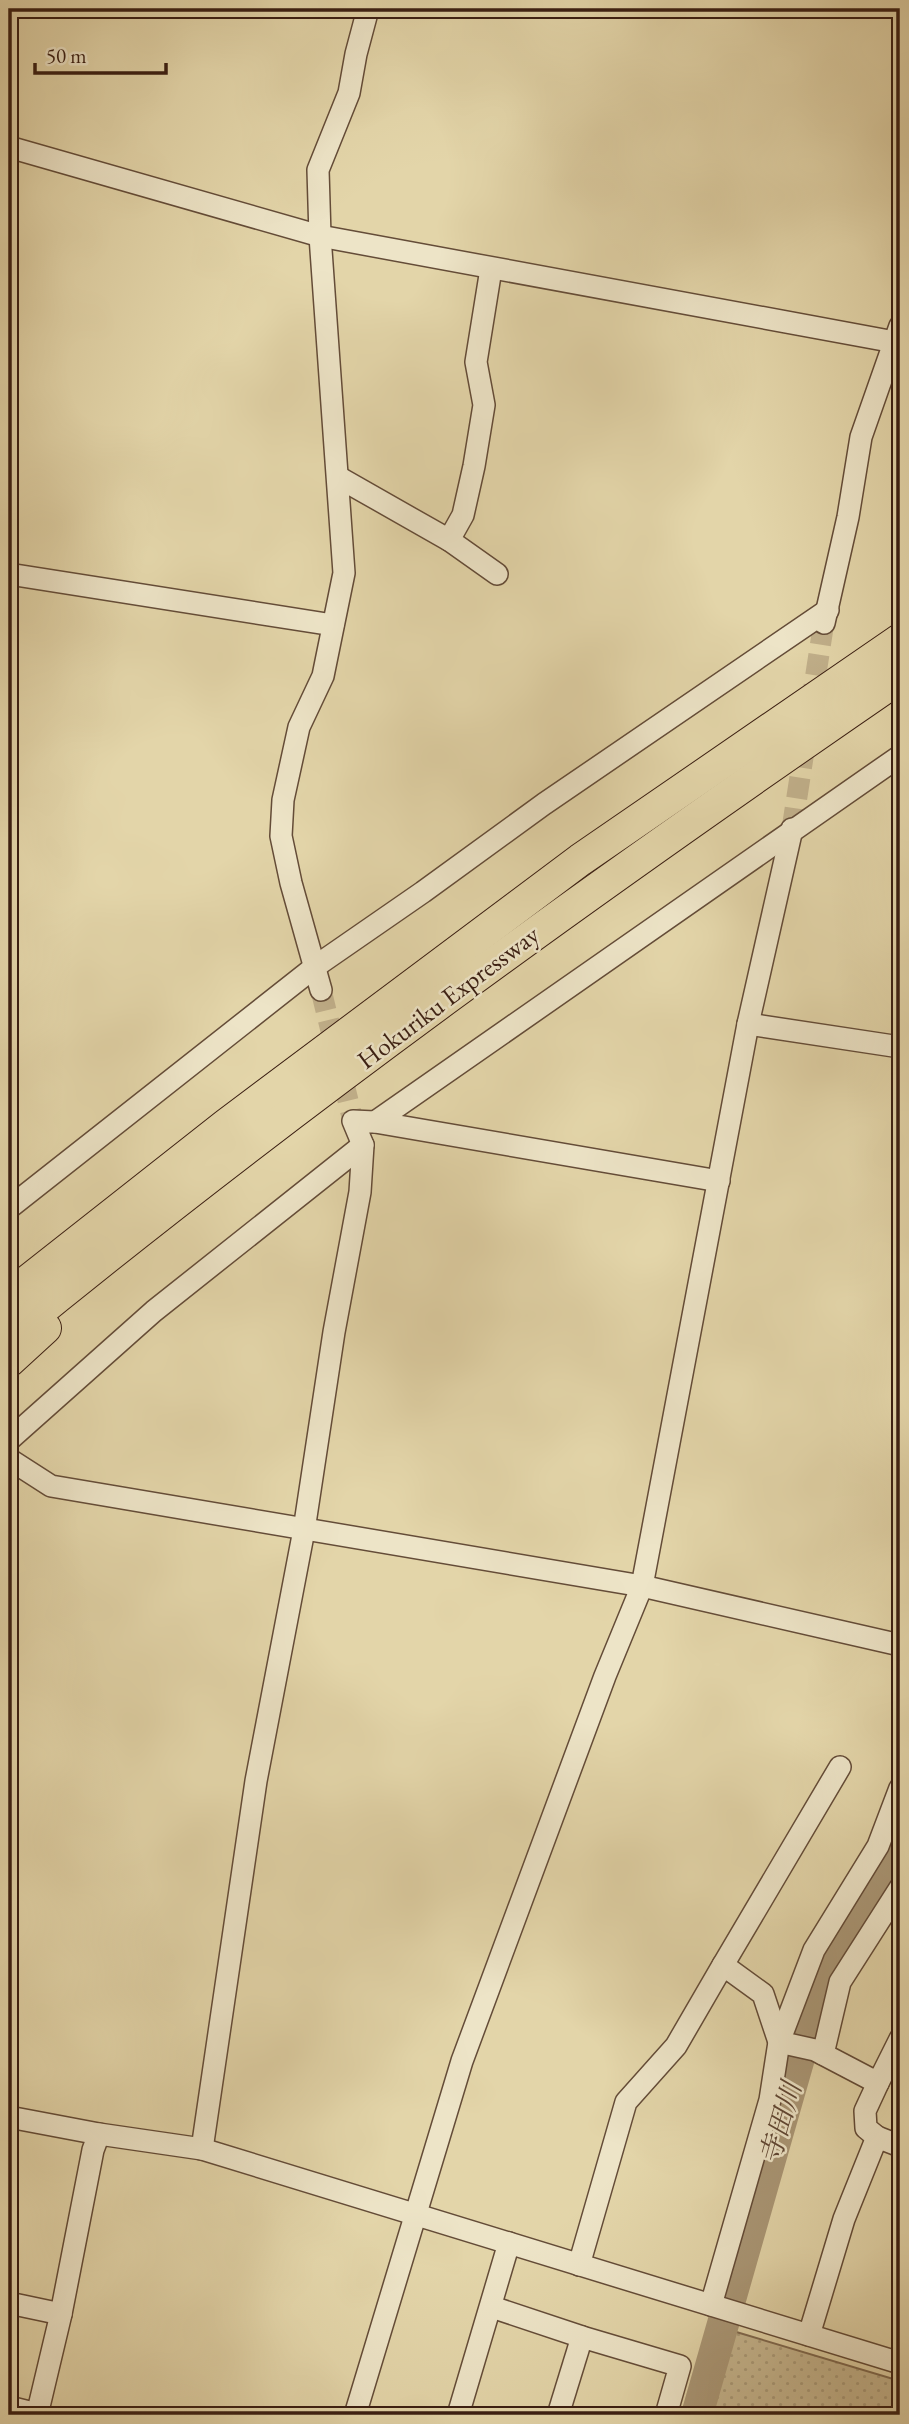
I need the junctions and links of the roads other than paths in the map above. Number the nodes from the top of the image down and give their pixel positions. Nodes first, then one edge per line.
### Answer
1 (368, 9) edge
2 (9, 147) edge
3 (320, 236) junction
4 (491, 269) junction
5 (898, 337) edge
6 (338, 477) junction
7 (449, 540) junction
8 (9, 574) edge
9 (497, 574) dead end
10 (332, 625) junction
11 (900, 640) edge
12 (900, 677) edge
13 (900, 756) edge
14 (792, 829) junction
15 (316, 966) junction
16 (321, 990) tunnel mouth
17 (748, 1024) junction
18 (900, 1048) edge
19 (374, 1122) junction
20 (250, 1146) junction
21 (363, 1146) junction
22 (719, 1181) junction
23 (9, 1208) edge
24 (9, 1294) edge
25 (9, 1336) edge
26 (9, 1361) edge
27 (9, 1440) edge
28 (9, 1459) edge
29 (304, 1530) junction
30 (642, 1586) junction
31 (900, 1645) edge
32 (840, 1767) dead end
33 (900, 1788) edge
34 (900, 1888) edge
35 (723, 1965) junction
36 (900, 2039) edge
37 (779, 2042) junction
38 (823, 2054) junction
39 (878, 2083) junction
40 (9, 2117) edge
41 (99, 2134) junction
42 (877, 2137) junction
43 (900, 2146) edge
44 (202, 2149) junction
45 (415, 2214) junction
46 (509, 2243) junction
47 (579, 2265) junction
48 (9, 2303) edge
49 (710, 2305) junction
50 (492, 2307) junction
51 (61, 2314) junction
52 (809, 2335) junction
53 (582, 2337) junction
54 (900, 2363) edge
55 (9, 2407) edge
56 (37, 2415) edge
57 (355, 2415) edge
58 (458, 2415) edge
59 (558, 2415) edge
60 (666, 2415) edge

1 - 3 street
2 - 3 street
3 - 4 street
3 - 6 street
4 - 5 street
4 - 7 street
5 - 15 street
6 - 7 street
6 - 10 street
7 - 9 street
8 - 10 street
10 - 15 street
11 - 24 highway, Hokuriku Expressway
12 - 20 highway, Hokuriku Expressway
13 - 14 street
14 - 17 street
14 - 19 street
15 - 16 street
15 - 23 street
17 - 18 street
17 - 22 street
19 - 21 street
19 - 22 street
20 - 25 highway, Hokuriku Expressway
20 - 26 highway
21 - 27 street
21 - 29 street
22 - 30 street
28 - 29 street
29 - 30 street
29 - 44 street
30 - 31 street
30 - 45 street
32 - 35 street
33 - 37 street
34 - 38 street
35 - 37 street
35 - 47 street
36 - 39 street
37 - 38 street
37 - 49 street
38 - 39 street
39 - 42 street
40 - 41 street
41 - 44 street
41 - 51 street
42 - 43 street
42 - 52 street
44 - 45 street
45 - 46 street
45 - 57 street
46 - 47 street
46 - 50 street
47 - 49 street
48 - 51 street
49 - 52 street
50 - 53 street
50 - 58 street
51 - 56 street
52 - 54 street
53 - 59 street
53 - 60 street
55 - 56 street

